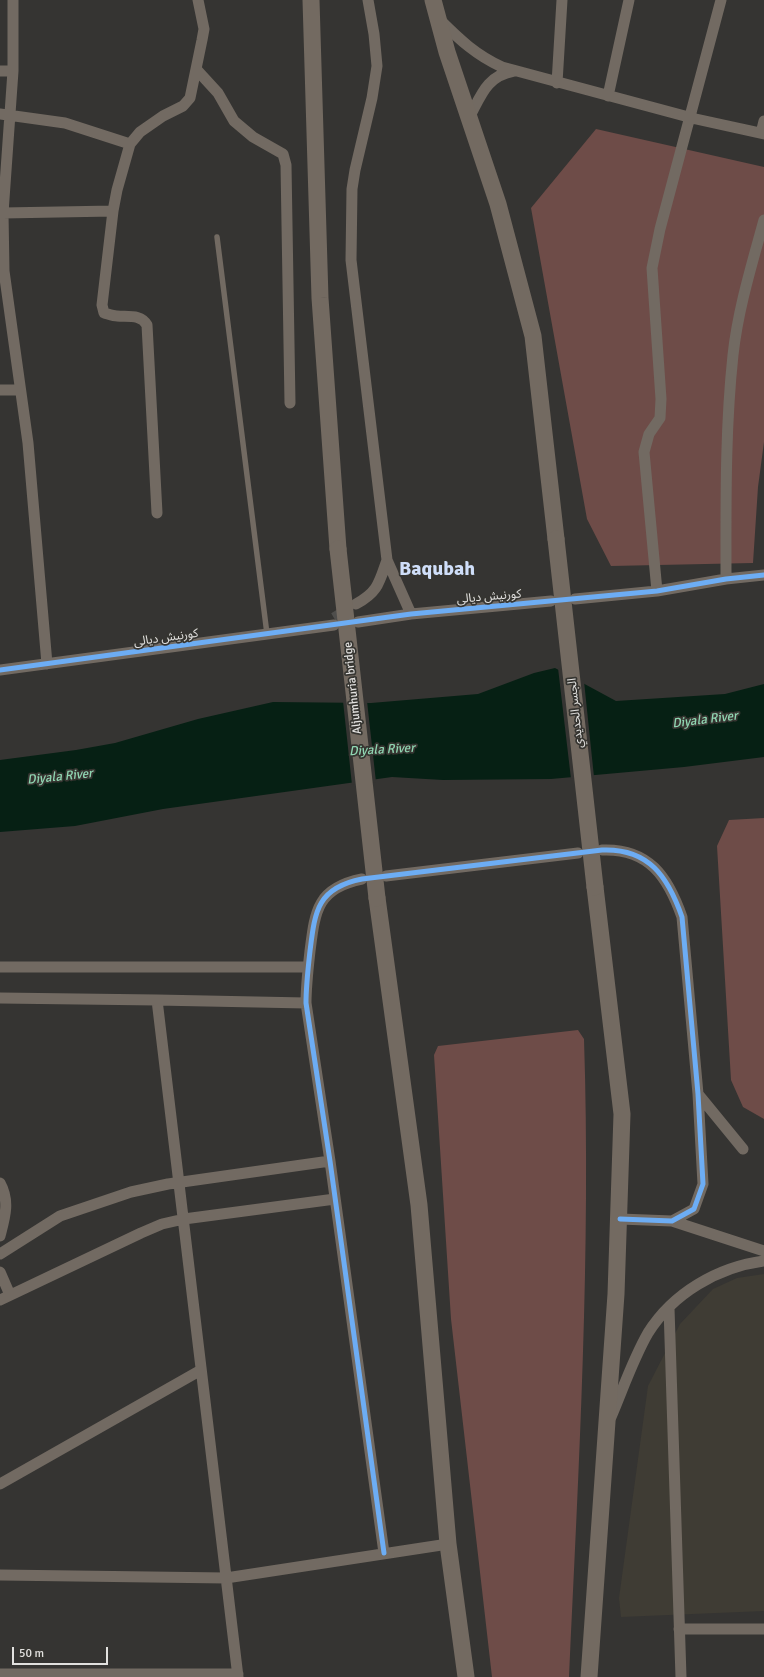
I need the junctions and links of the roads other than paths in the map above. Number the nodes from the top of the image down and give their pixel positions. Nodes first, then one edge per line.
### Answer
1 (13, 0) edge
2 (198, 0) edge
3 (311, 0) edge
4 (368, 0) edge
5 (433, 0) edge
6 (562, 0) edge
7 (629, 0) edge
8 (721, 0) edge
9 (438, 18) junction
10 (196, 69) junction
11 (0, 71) edge
12 (13, 71) junction
13 (515, 71) junction
14 (557, 83) junction
15 (608, 96) junction
16 (4, 115) edge
17 (689, 117) junction
18 (469, 118) junction
19 (764, 121) edge
20 (762, 133) edge
21 (130, 144) junction
22 (113, 211) junction
23 (3, 213) junction
24 (764, 220) edge
25 (217, 237) dead end
26 (0, 390) edge
27 (20, 390) junction
28 (290, 403) dead end
29 (157, 513) dead end
30 (387, 560) junction
31 (764, 575) edge
32 (726, 580) junction
33 (658, 591) junction
34 (575, 599) dead end
35 (551, 601) dead end
36 (356, 604) tunnel mouth
37 (411, 614) junction
38 (334, 621) tunnel mouth
39 (358, 622) dead end
40 (267, 634) junction
41 (47, 664) junction
42 (0, 670) edge
43 (602, 850) dead end
44 (578, 853) dead end
45 (386, 876) dead end
46 (362, 879) dead end
47 (0, 967) edge
48 (308, 967) junction
49 (0, 998) edge
50 (157, 1000) junction
51 (306, 1004) junction
52 (698, 1094) junction
53 (743, 1149) dead end
54 (330, 1161) junction
55 (180, 1182) junction
56 (0, 1183) edge
57 (335, 1199) junction
58 (184, 1219) junction
59 (620, 1219) junction
60 (672, 1221) junction
61 (0, 1236) edge
62 (764, 1251) edge
63 (0, 1254) edge
64 (764, 1261) edge
65 (0, 1272) edge
66 (5, 1298) edge
67 (669, 1308) junction
68 (201, 1370) junction
69 (606, 1428) junction
70 (0, 1484) edge
71 (448, 1544) junction
72 (384, 1553) junction
73 (0, 1575) edge
74 (226, 1578) junction
75 (679, 1628) junction
76 (764, 1629) edge
77 (0, 1674) edge
78 (238, 1676) edge
79 (466, 1677) edge
80 (589, 1677) edge
81 (682, 1677) edge

1 - 12 street
2 - 10 street
3 - 71 main road, Aljumhuria bridge, bridge
4 - 30 street
5 - 9 main road, الجسر الحديدي
6 - 14 street
7 - 15 street
8 - 17 street
9 - 13 street
9 - 18 main road, الجسر الحديدي
10 - 21 street
10 - 28 street
11 - 12 street
12 - 16 street
13 - 14 street
13 - 18 street
14 - 15 street
15 - 17 street
16 - 21 street
16 - 23 street
17 - 20 street
17 - 33 street
18 - 59 main road, الجسر الحديدي, bridge
19 - 20 street
21 - 22 street
22 - 23 street
22 - 29 street
23 - 27 street
24 - 32 street
25 - 40 lane
26 - 27 street
27 - 41 street
30 - 36 street
30 - 37 street
31 - 32 street
32 - 33 street
33 - 34 street
35 - 37 street, كورنيش ديالى
37 - 39 street, كورنيش ديالى
38 - 40 street, كورنيش ديالى
40 - 41 street, كورنيش ديالى
41 - 42 street, كورنيش ديالى
43 - 52 street
44 - 45 street
46 - 48 street
47 - 48 street
48 - 51 street
49 - 50 street
50 - 51 street
50 - 55 street
51 - 54 street
52 - 53 street
52 - 60 street
54 - 55 street
54 - 57 street
55 - 58 street
55 - 63 street
56 - 61 street
57 - 58 street
57 - 72 street
58 - 66 street
58 - 68 street
59 - 60 street
59 - 69 main road, الجسر الحديدي
60 - 62 street
64 - 67 street
65 - 66 street
67 - 69 street
67 - 75 street
68 - 70 street
68 - 74 street
69 - 80 main road, الجسر الحديدي
71 - 72 street
71 - 79 main road, Aljumhuria bridge
72 - 74 street
73 - 74 street
74 - 78 street
75 - 76 street
75 - 81 street
77 - 78 street

